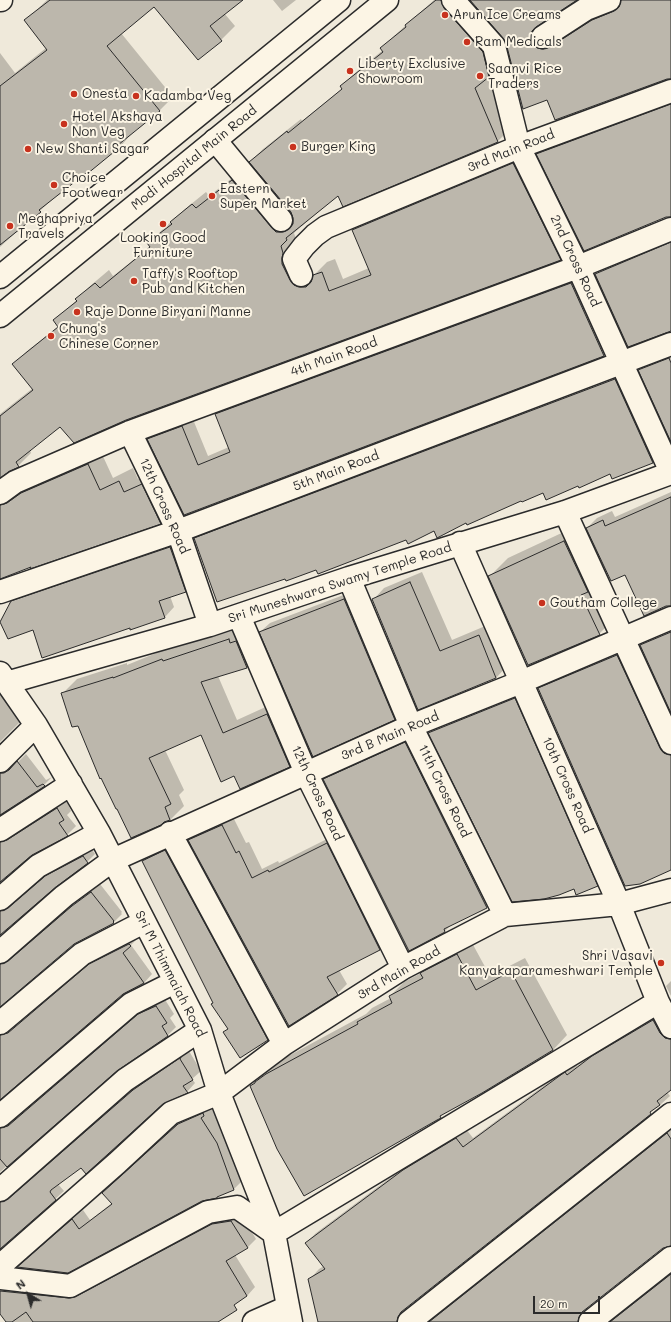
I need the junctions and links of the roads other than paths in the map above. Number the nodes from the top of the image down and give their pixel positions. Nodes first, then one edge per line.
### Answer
1 (339, 0) edge
2 (387, 0) edge
3 (453, 0) edge
4 (609, 0) edge
5 (543, 37) dead end
6 (671, 91) edge
7 (215, 140) junction
8 (519, 147) junction
9 (281, 220) dead end
10 (671, 229) edge
11 (578, 267) junction
12 (301, 275) dead end
13 (0, 277) edge
14 (0, 316) edge
15 (671, 344) edge
16 (621, 362) junction
17 (130, 432) junction
18 (671, 472) edge
19 (0, 493) edge
20 (565, 512) junction
21 (178, 531) junction
22 (460, 544) junction
23 (349, 578) junction
24 (0, 592) edge
25 (239, 616) junction
26 (671, 618) edge
27 (210, 625) junction
28 (623, 639) junction
29 (2, 677) edge
30 (521, 682) junction
31 (36, 725) junction
32 (411, 726) junction
33 (671, 743) edge
34 (0, 761) edge
35 (306, 773) junction
36 (71, 784) junction
37 (0, 830) edge
38 (170, 833) junction
39 (99, 834) junction
40 (113, 860) junction
41 (671, 890) edge
42 (0, 899) edge
43 (619, 904) junction
44 (505, 915) junction
45 (144, 922) junction
46 (0, 952) edge
47 (403, 968) junction
48 (175, 982) junction
49 (658, 1002) junction
50 (0, 1024) edge
51 (671, 1027) edge
52 (200, 1030) junction
53 (284, 1044) junction
54 (220, 1092) junction
55 (671, 1114) edge
56 (0, 1116) edge
57 (0, 1190) edge
58 (274, 1233) junction
59 (671, 1258) edge
60 (0, 1266) edge
61 (0, 1278) edge
62 (290, 1315) edge
63 (254, 1322) edge
64 (409, 1322) edge
65 (590, 1322) edge

1 - 13 street
2 - 7 street, Modi Hospital Main Road
3 - 8 street, 2nd Cross Road
4 - 5 street
6 - 8 street, 3rd Main Road
7 - 9 street
7 - 14 street, Modi Hospital Main Road
8 - 11 street, 2nd Cross Road
8 - 12 street, 3rd Main Road
10 - 11 street, 4th Main Road
11 - 16 street, 2nd Cross Road
11 - 17 street, 4th Main Road
15 - 16 street, 5th Main Road
16 - 18 street, 2nd Cross Road
16 - 21 street, 5th Main Road
17 - 19 street, 4th Main Road
17 - 21 street, 12th Cross Road
18 - 20 street, Sri Muneshwara Swamy Temple Road
20 - 22 street, Sri Muneshwara Swamy Temple Road
20 - 28 street
21 - 24 street, 5th Main Road
21 - 27 street, 12th Cross Road
22 - 23 street, Sri Muneshwara Swamy Temple Road
22 - 30 street, 10th Cross Road
23 - 25 street, Sri Muneshwara Swamy Temple Road
23 - 32 street, 11th Cross Road
25 - 27 street, Sri Muneshwara Swamy Temple Road
25 - 35 street, 12th Cross Road
26 - 28 street, 3rd B Main Road
27 - 29 street, Sri Muneshwara Swamy Temple Road
28 - 30 street, 3rd B Main Road
28 - 33 street
29 - 31 street, Sri M Thimmaiah Road
30 - 32 street, 3rd B Main Road
30 - 43 street, 10th Cross Road
31 - 34 street
31 - 36 street, Sri M Thimmaiah Road
32 - 35 street, 3rd B Main Road
32 - 44 street, 11th Cross Road
35 - 38 street, 3rd B Main Road
35 - 47 street, 12th Cross Road
36 - 37 street
36 - 39 street, Sri M Thimmaiah Road
38 - 40 street, 3rd B Main Road
38 - 53 street
39 - 40 street, Sri M Thimmaiah Road
39 - 42 street
40 - 45 street, Sri M Thimmaiah Road
40 - 46 street, 3rd B Main Road
41 - 43 street, 3rd Main Road
43 - 44 street, 3rd Main Road
43 - 49 street, 10th Cross Road
44 - 47 street, 3rd Main Road
45 - 48 street, Sri M Thimmaiah Road
45 - 50 street
47 - 53 street, 3rd Main Road
48 - 52 street, Sri M Thimmaiah Road
48 - 56 street
49 - 51 street, 10th Cross Road
49 - 58 street
52 - 54 street, Sri M Thimmaiah Road
52 - 57 street
53 - 54 street, 3rd Main Road
54 - 58 street, Sri M Thimmaiah Road
54 - 60 street, 3rd Main Road
55 - 64 street
58 - 61 street
58 - 62 street, Sri M Thimmaiah Road
59 - 65 street
62 - 63 street

